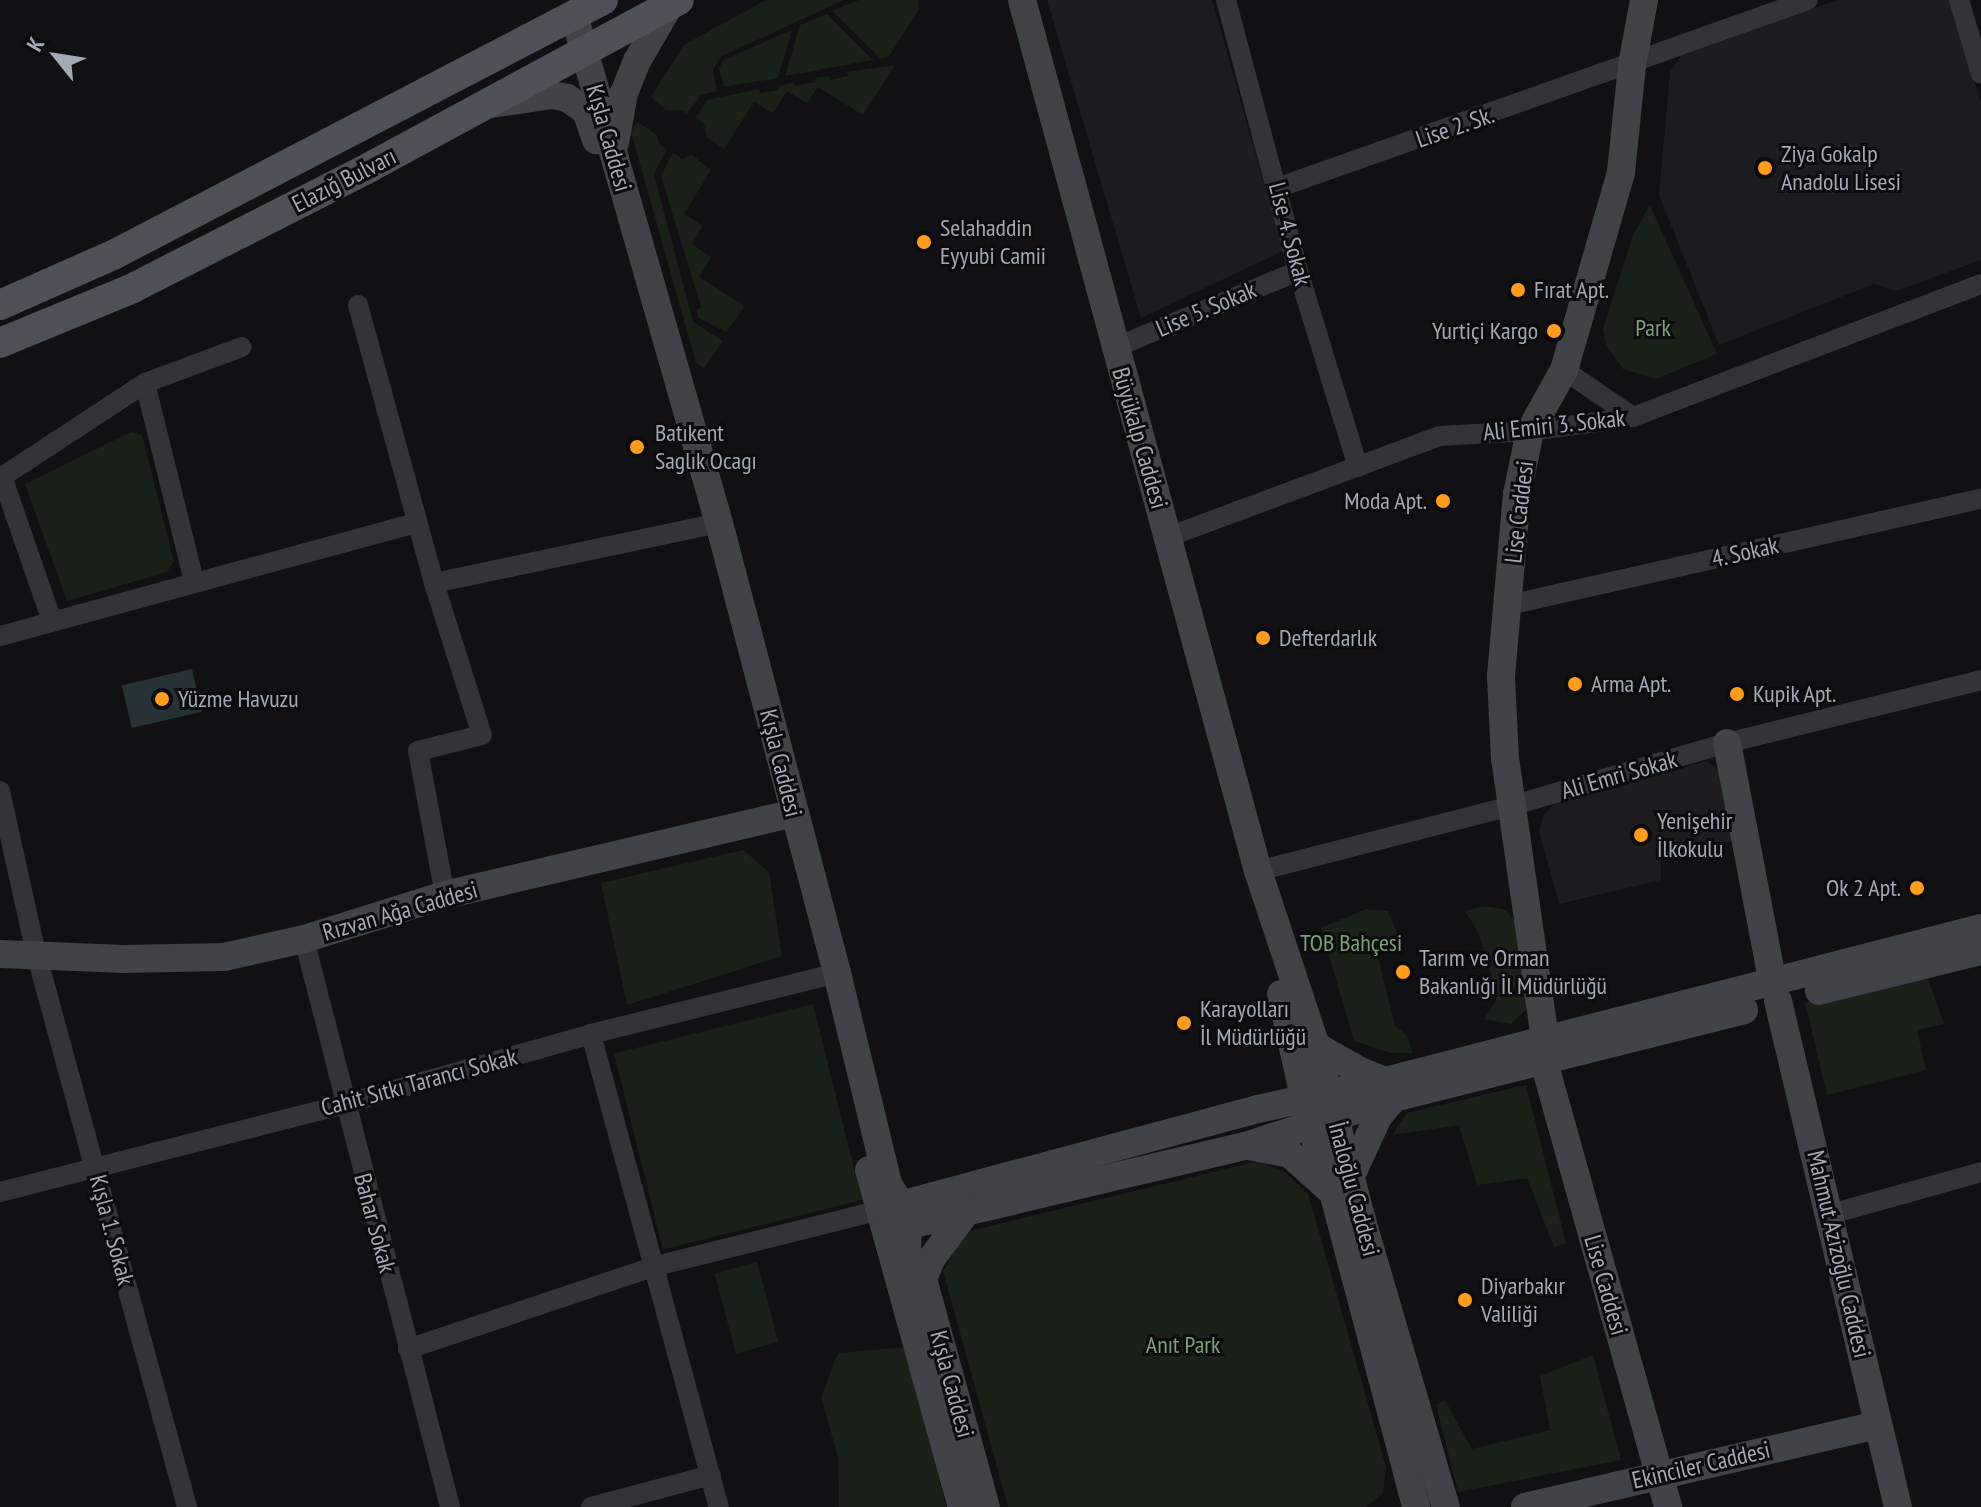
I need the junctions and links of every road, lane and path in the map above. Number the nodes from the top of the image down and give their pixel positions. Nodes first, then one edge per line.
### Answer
1 (603, 0) edge
2 (1226, 0) edge
3 (1644, 0) edge
4 (1808, 0) edge
5 (1959, 0) edge
6 (1019, 2) edge
7 (674, 3) edge
8 (564, 20) junction
9 (576, 57) junction
10 (1632, 65) junction
11 (1981, 74) edge
12 (487, 104) junction
13 (586, 111) junction
14 (613, 152) junction
15 (1277, 188) junction
16 (1298, 271) junction
17 (1981, 284) edge
18 (0, 305) edge
19 (358, 305) dead end
20 (0, 343) edge
21 (242, 347) dead end
22 (1114, 348) junction
23 (1564, 370) junction
24 (145, 383) junction
25 (1633, 417) junction
26 (1530, 431) junction
27 (1358, 467) junction
28 (1981, 499) edge
29 (415, 523) junction
30 (710, 525) junction
31 (1168, 537) junction
32 (194, 581) junction
33 (434, 583) junction
34 (1509, 605) junction
35 (52, 621) junction
36 (0, 636) edge
37 (1981, 680) edge
38 (1727, 743) junction
39 (0, 791) edge
40 (1511, 806) junction
41 (786, 815) junction
42 (1258, 871) junction
43 (445, 895) junction
44 (1981, 928) edge
45 (304, 939) junction
46 (1981, 951) edge
47 (36, 953) junction
48 (0, 954) edge
49 (829, 976) junction
50 (1776, 992) junction
51 (591, 1034) junction
52 (1304, 1043) junction
53 (1545, 1050) junction
54 (1390, 1090) junction
55 (344, 1104) junction
56 (1319, 1108) junction
57 (1258, 1109) junction
58 (1245, 1146) junction
59 (96, 1168) junction
60 (1981, 1172) edge
61 (1342, 1184) junction
62 (0, 1192) edge
63 (967, 1211) junction
64 (1831, 1214) junction
65 (894, 1218) junction
66 (656, 1266) junction
67 (923, 1279) junction
68 (408, 1349) junction
69 (1878, 1425) junction
70 (1660, 1473) junction
71 (1407, 1474) junction
72 (711, 1475) junction
73 (187, 1507) edge
74 (450, 1507) edge
75 (591, 1507) edge
76 (719, 1507) edge
77 (962, 1507) edge
78 (986, 1507) edge
79 (1393, 1507) edge
80 (1416, 1507) edge
81 (1446, 1507) edge
82 (1525, 1507) edge
83 (1668, 1507) edge
84 (1898, 1507) edge

1 - 8 main road, Elazığ Bulvarı
2 - 15 street, Lise 4. Sokak
3 - 10 street, Lise Caddesi
4 - 10 street, Lise 2. Sk.
5 - 11 street
6 - 22 street, Büyükalp Caddesi
7 - 9 main road, Elazığ Bulvarı
7 - 14 street
8 - 9 street, Kışla Caddesi
8 - 18 main road, Elazığ Bulvarı
9 - 12 main road, Elazığ Bulvarı
9 - 13 street
9 - 14 street, Kışla Caddesi
10 - 15 street, Lise 2. Sk.
10 - 23 street, Lise Caddesi
12 - 13 street
12 - 20 main road, Elazığ Bulvarı
13 - 30 street
14 - 30 street, Kışla Caddesi
15 - 16 street, Lise 4. Sokak
16 - 22 street, Lise 5. Sokak
16 - 27 street, Lise 4. Sokak
17 - 25 street, Ali Emiri 3. Sokak
19 - 29 street
21 - 24 street
22 - 31 street, Büyükalp Caddesi
23 - 25 street
23 - 26 street, Lise Caddesi
24 - 32 street
24 - 35 street
25 - 26 street, Ali Emiri 3. Sokak
26 - 27 street, Ali Emiri 3. Sokak
26 - 34 street, Lise Caddesi
27 - 31 street, Ali Emiri 3. Sokak
28 - 34 street, 4. Sokak
29 - 32 street
29 - 33 street
30 - 33 street
30 - 41 street, Kışla Caddesi
31 - 42 street, Büyükalp Caddesi
32 - 35 street
33 - 43 street
34 - 40 street, Lise Caddesi
35 - 36 street
37 - 38 street, Ali Emri Sokak
38 - 40 street, Ali Emri Sokak
38 - 50 street, Mahmut Azizoğlu Caddesi
39 - 47 street, Kışla 1. Sokak
40 - 42 street, Ali Emri Sokak
40 - 53 street, Lise Caddesi
41 - 43 street, Rızvan Ağa Caddesi
41 - 49 street, Kışla Caddesi
42 - 52 street, Büyükalp Caddesi
43 - 45 street, Rızvan Ağa Caddesi
44 - 50 street
45 - 47 street, Rızvan Ağa Caddesi
45 - 55 street, Bahar Sokak
46 - 50 street
47 - 48 street, Rızvan Ağa Caddesi
47 - 59 street, Kışla 1. Sokak
49 - 51 street, Cahit Sıtkı Tarancı Sokak
49 - 65 street, Kışla Caddesi
50 - 53 street
50 - 64 street, Mahmut Azizoğlu Caddesi
51 - 55 street, Cahit Sıtkı Tarancı Sokak
51 - 66 street
52 - 54 street
52 - 56 street, Büyükalp Caddesi
52 - 57 street
53 - 54 street
53 - 70 street, Lise Caddesi
54 - 56 street
54 - 61 street
55 - 59 street, Cahit Sıtkı Tarancı Sokak
55 - 68 street, Bahar Sokak
56 - 57 street
56 - 58 street
56 - 61 street, Büyükalp Caddesi
57 - 65 street
58 - 61 street
58 - 63 street
59 - 62 street, Cahit Sıtkı Tarancı Sokak
59 - 73 street, Kışla 1. Sokak
60 - 64 street
61 - 71 street
61 - 81 street, İnaloğlu Caddesi
63 - 65 street
63 - 67 street
64 - 69 street, Mahmut Azizoğlu Caddesi
65 - 66 street
65 - 67 street, Kışla Caddesi
65 - 77 street
66 - 68 street
66 - 72 street
67 - 78 street, Kışla Caddesi
68 - 74 street, Bahar Sokak
69 - 70 street, Ekinciler Caddesi
69 - 84 street, Mahmut Azizoğlu Caddesi
70 - 82 street, Ekinciler Caddesi
70 - 83 street, Lise Caddesi
71 - 79 street
71 - 80 street
72 - 75 street
72 - 76 street

